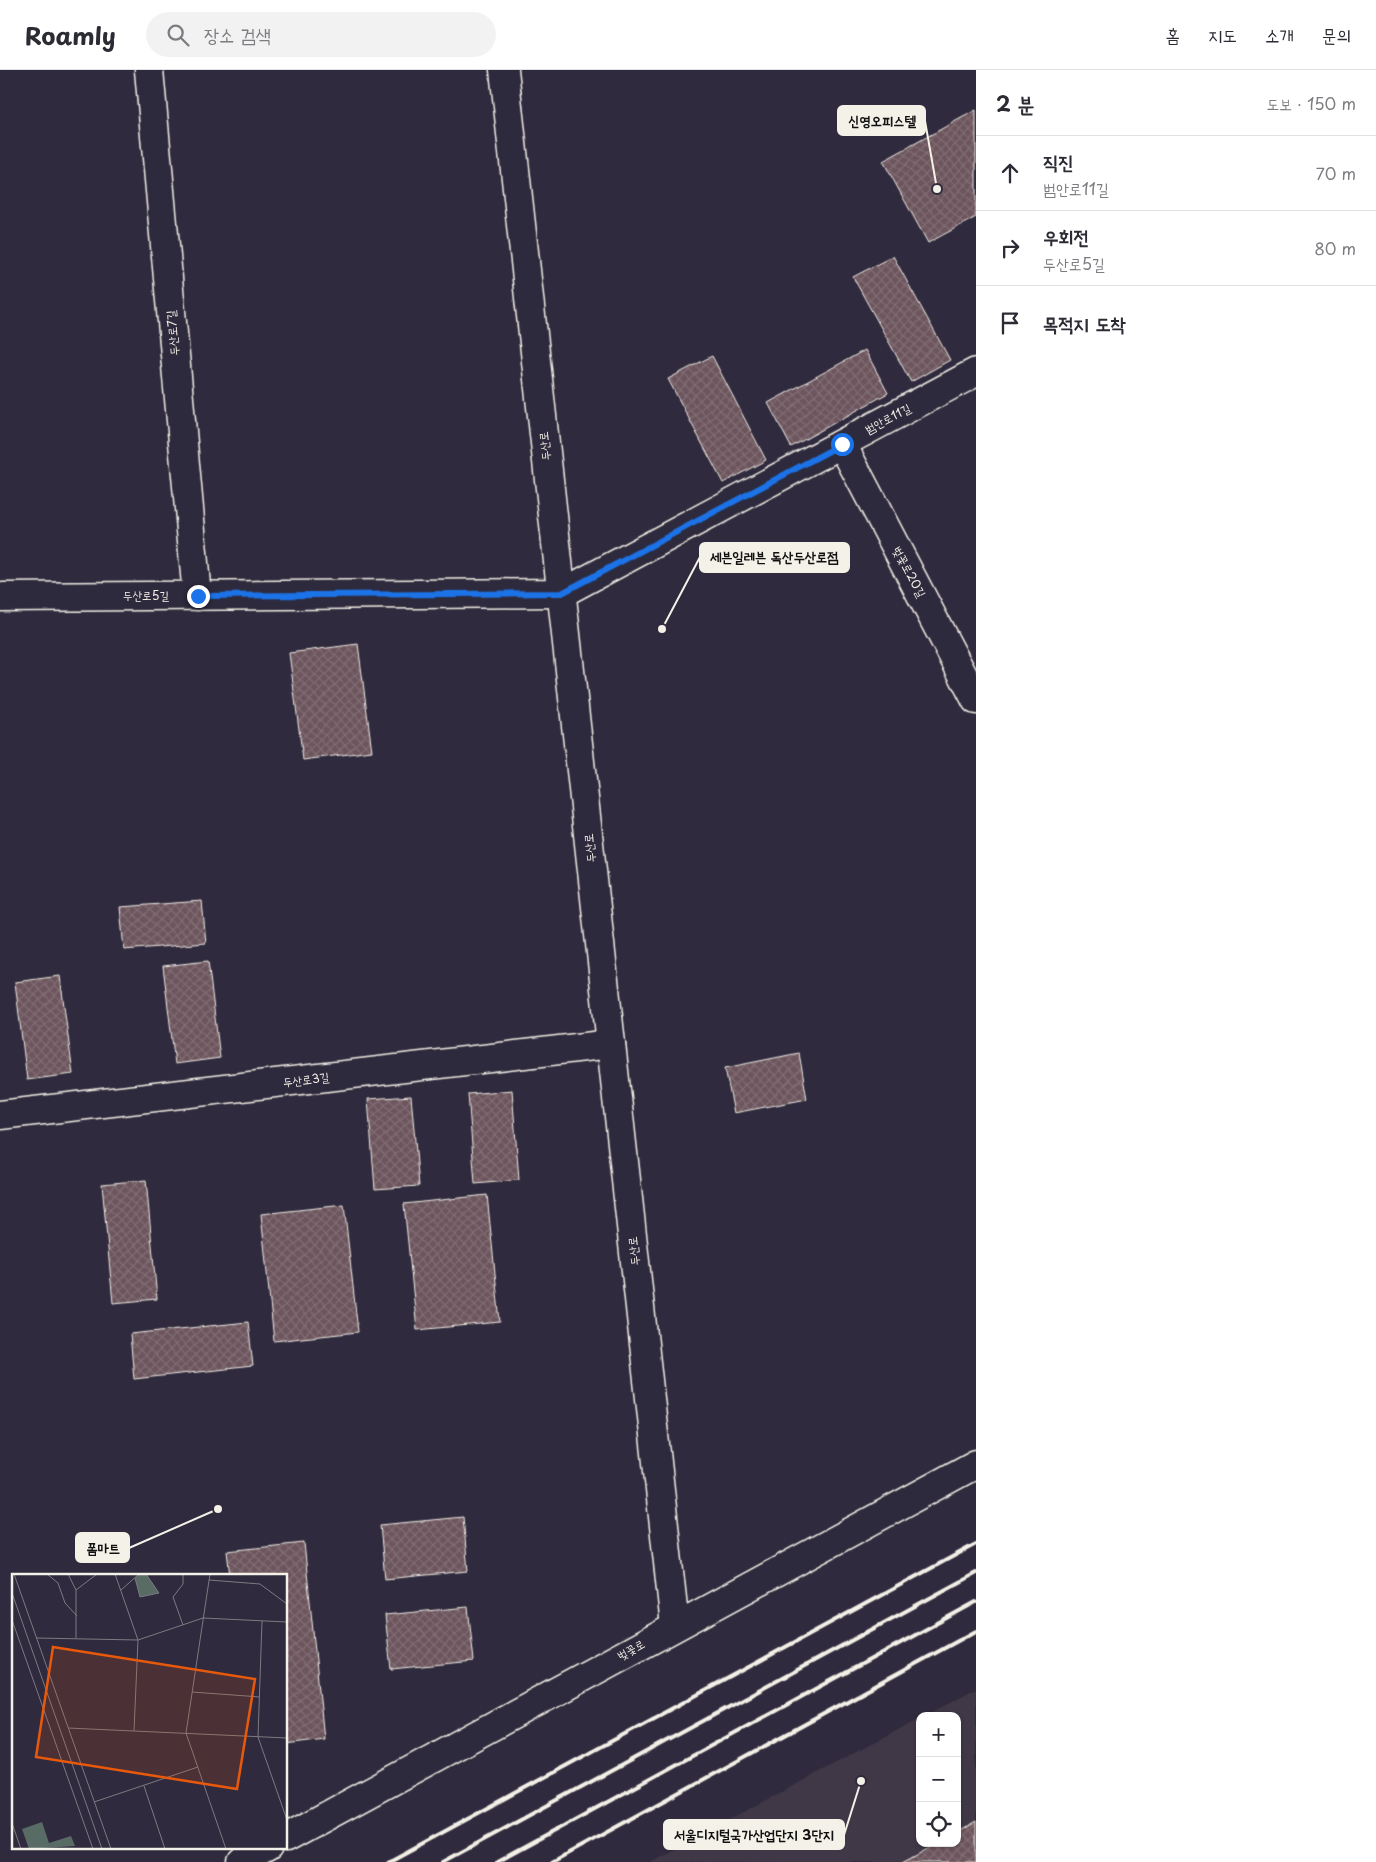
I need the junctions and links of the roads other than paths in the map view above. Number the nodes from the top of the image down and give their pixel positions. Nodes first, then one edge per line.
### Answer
1 (149, 70) edge
2 (504, 70) edge
3 (976, 372) edge
4 (842, 444) junction
5 (562, 593) junction
6 (198, 596) junction
7 (0, 597) edge
8 (976, 700) edge
9 (611, 1044) junction
10 (0, 1115) edge
11 (976, 1464) edge
12 (675, 1626) junction
13 (288, 1837) edge
14 (264, 1850) edge
15 (242, 1862) edge

1 - 6 street, 두산로7길
2 - 5 street, 두산로
3 - 4 street, 범안로11길
4 - 5 street, 범안로11길
4 - 8 street, 벚꽃로20길
5 - 6 street, 두산로5길
5 - 9 street, 두산로
6 - 7 street, 두산로5길
9 - 10 street, 두산로3길
9 - 12 street, 두산로
11 - 12 street, 벚꽃로
12 - 13 street, 벚꽃로
14 - 15 street

